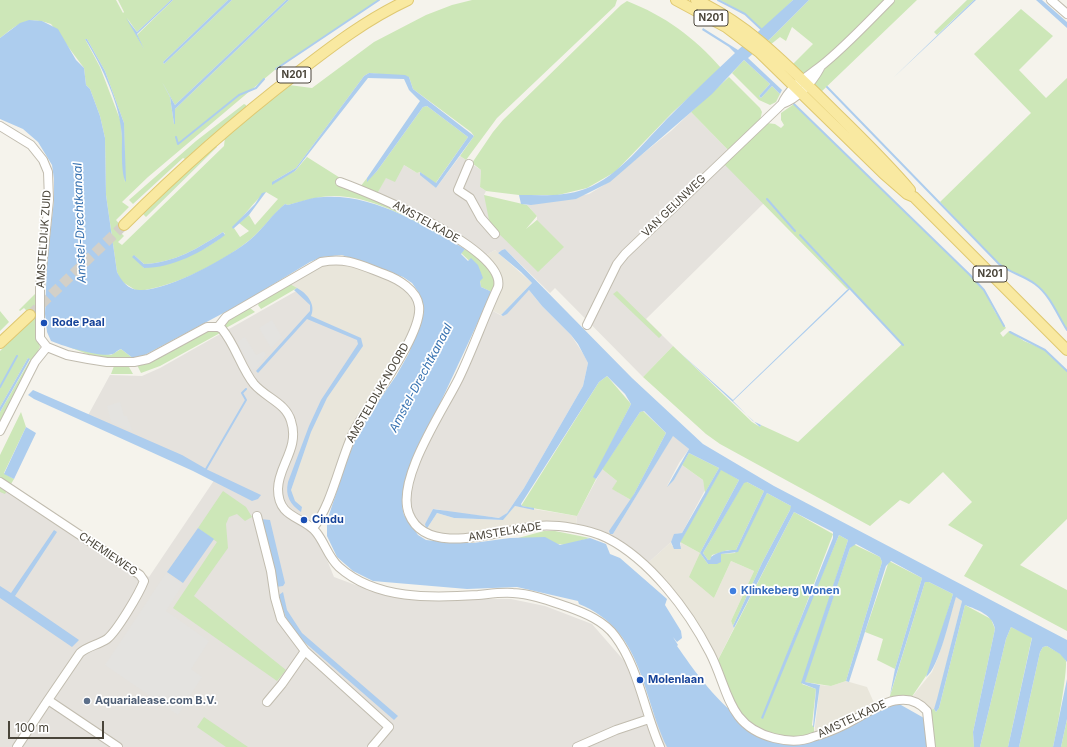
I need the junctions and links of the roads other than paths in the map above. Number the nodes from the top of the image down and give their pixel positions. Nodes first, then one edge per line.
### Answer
1 (408, 0) edge
2 (676, 0) edge
3 (696, 0) edge
4 (890, 0) edge
5 (1051, 0) edge
6 (1067, 14) edge
7 (746, 35) junction
8 (802, 85) junction
9 (0, 126) edge
10 (469, 164) dead end
11 (340, 182) dead end
12 (124, 225) tunnel mouth
13 (495, 234) dead end
14 (30, 315) tunnel mouth
15 (588, 325) dead end
16 (218, 327) junction
17 (0, 343) edge
18 (47, 347) junction
19 (1067, 350) edge
20 (0, 431) edge
21 (0, 482) edge
22 (257, 516) dead end
23 (313, 528) junction
24 (305, 651) junction
25 (48, 700) junction
26 (267, 702) dead end
27 (649, 719) junction
28 (16, 747) edge
29 (118, 747) edge
30 (372, 747) edge
31 (577, 747) edge
32 (660, 747) edge
33 (931, 747) edge

1 - 12 main road, N201
2 - 7 main road, N201
3 - 7 main road, N201
4 - 8 street, VAN GEIJNWEG
5 - 6 street
7 - 8 main road, N201
8 - 15 street, VAN GEIJNWEG
8 - 19 main road, N201
9 - 18 street, AMSTELDIJK ZUID
10 - 13 street
11 - 33 street, AMSTELKADE
14 - 17 main road
16 - 18 street, AMSTELDIJK-NOORD
16 - 23 street
16 - 23 street, AMSTELDIJK-NOORD
18 - 20 street
21 - 25 street, CHEMIEWEG
22 - 24 street
23 - 27 street
24 - 26 street
24 - 30 street
25 - 28 street
25 - 29 street
27 - 31 street
27 - 32 street

